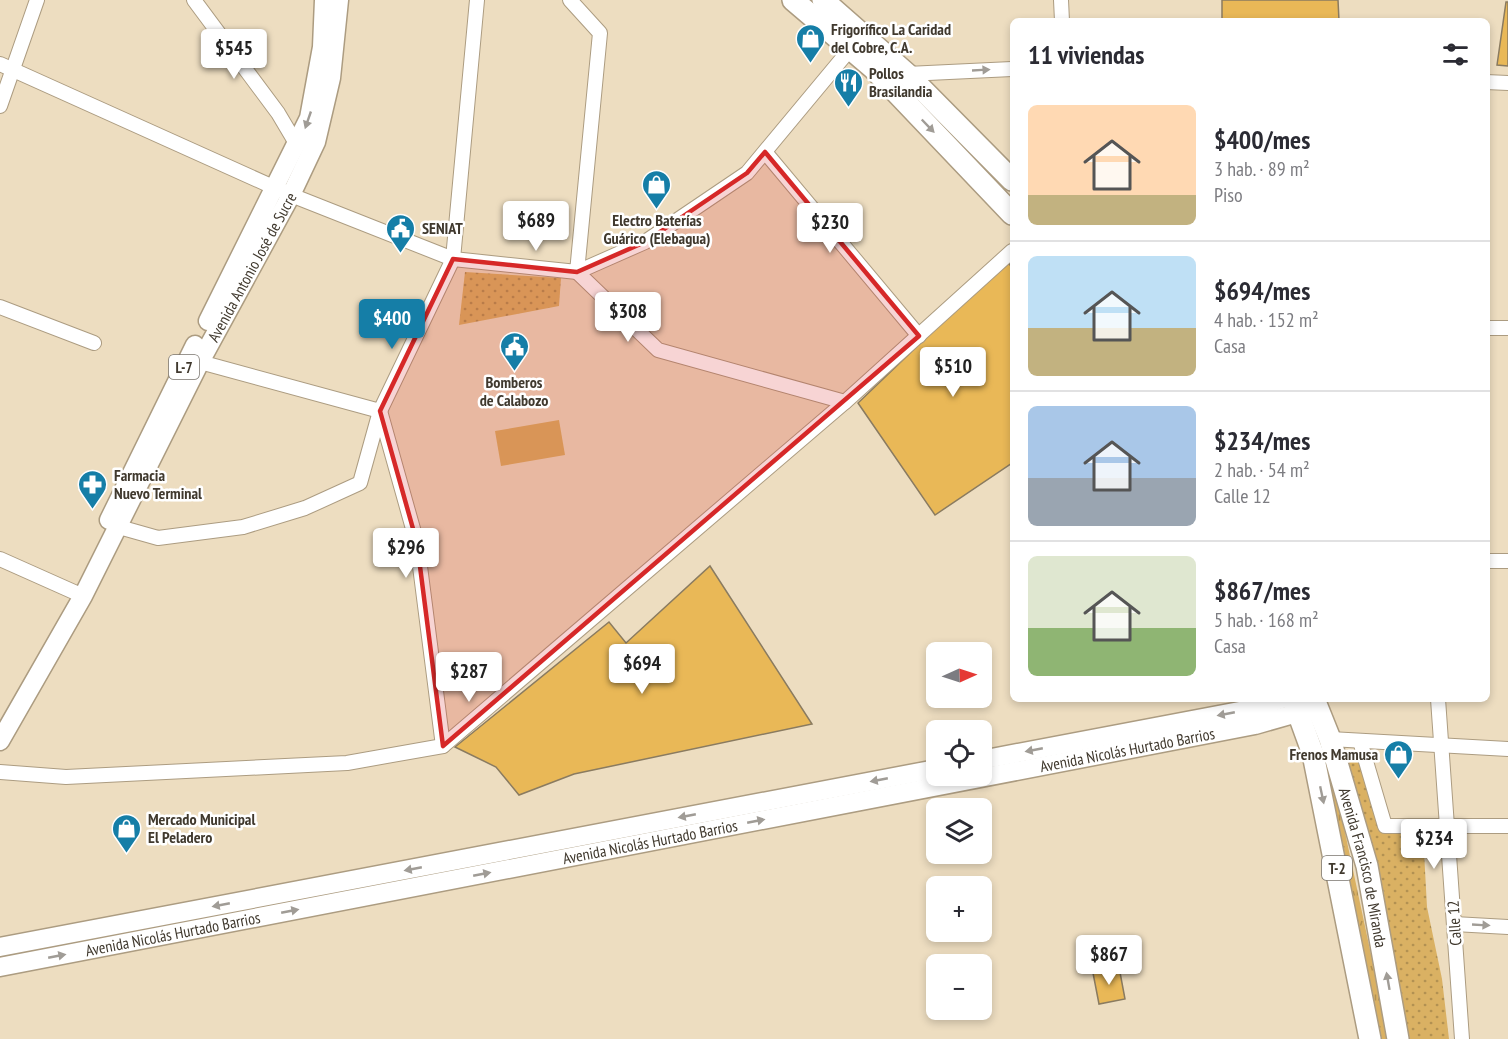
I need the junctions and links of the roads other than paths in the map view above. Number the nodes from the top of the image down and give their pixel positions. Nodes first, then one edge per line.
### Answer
1 (37, 0) edge
2 (194, 0) edge
3 (324, 0) edge
4 (339, 0) edge
5 (477, 0) edge
6 (570, 0) edge
7 (793, 0) edge
8 (823, 0) edge
9 (1061, 0) edge
10 (1062, 18) edge
11 (851, 48) junction
12 (879, 62) junction
13 (6, 66) edge
14 (1010, 69) edge
15 (907, 74) junction
16 (1490, 82) edge
17 (1508, 83) edge
18 (0, 106) edge
19 (297, 146) junction
20 (765, 152) junction
21 (1010, 178) edge
22 (283, 192) junction
23 (1010, 212) edge
24 (1010, 253) edge
25 (453, 259) junction
26 (577, 272) junction
27 (0, 307) edge
28 (1490, 328) edge
29 (1508, 328) edge
30 (919, 336) junction
31 (94, 343) dead end
32 (200, 362) junction
33 (846, 402) junction
34 (380, 411) junction
35 (119, 527) junction
36 (0, 558) edge
37 (1490, 561) edge
38 (1508, 561) edge
39 (79, 594) junction
40 (1273, 702) edge
41 (1438, 702) edge
42 (1306, 704) edge
43 (0, 720) edge
44 (1330, 739) junction
45 (0, 741) edge
46 (1360, 741) junction
47 (1440, 744) junction
48 (444, 746) junction
49 (1508, 749) edge
50 (992, 758) edge
51 (926, 771) edge
52 (0, 772) edge
53 (1447, 825) junction
54 (1508, 826) edge
55 (1454, 924) junction
56 (1508, 927) edge
57 (0, 947) edge
58 (0, 967) edge
59 (1370, 1039) edge
60 (1398, 1039) edge
61 (1462, 1039) edge

1 - 13 street
2 - 19 street
3 -> 19 main road, Avenida Antonio José de Sucre / L-7
4 - 22 main road, Avenida Antonio José de Sucre / L-7
5 - 25 street
6 - 26 street
7 - 11 highway
8 - 12 highway
9 - 10 street
11 - 12 highway
11 - 20 street
12 - 15 highway
12 -> 23 highway
13 - 18 street
13 - 22 street
15 -> 14 street
15 - 21 highway
16 - 17 street
19 - 22 main road, Avenida Antonio José de Sucre / L-7
20 - 26 street
20 - 30 street
22 - 25 street
22 - 32 main road, Avenida Antonio José de Sucre / L-7
22 - 39 main road, Avenida Antonio José de Sucre / L-7
24 - 30 street
25 - 26 street
25 - 34 street
26 - 33 street
27 - 31 street
28 - 29 street
30 - 33 street
32 - 34 street
32 - 35 main road, Avenida Antonio José de Sucre / L-7
33 - 48 street
34 - 35 street
34 - 48 street
35 - 39 main road, Avenida Antonio José de Sucre / L-7
36 - 39 street
37 - 38 street
39 - 43 main road, Avenida Antonio José de Sucre / L-7
39 - 45 main road, Avenida Antonio José de Sucre / L-7
40 -> 50 main road, Avenida Nicolás Hurtado Barrios
41 - 47 street, Calle 12
42 - 44 highway, Avenida Francisco de Miranda / T-2
58 -> 42 main road, Avenida Nicolás Hurtado Barrios
42 -> 59 highway, Avenida Francisco de Miranda / T-2
44 - 46 street
60 -> 44 highway, Avenida Francisco de Miranda / T-2
46 - 47 street
46 - 53 street
47 - 49 street
47 - 53 street, Calle 12
48 - 52 street
51 -> 57 main road, Avenida Nicolás Hurtado Barrios
53 - 54 street
53 - 55 street, Calle 12
55 -> 56 street
55 - 61 street, Calle 12

